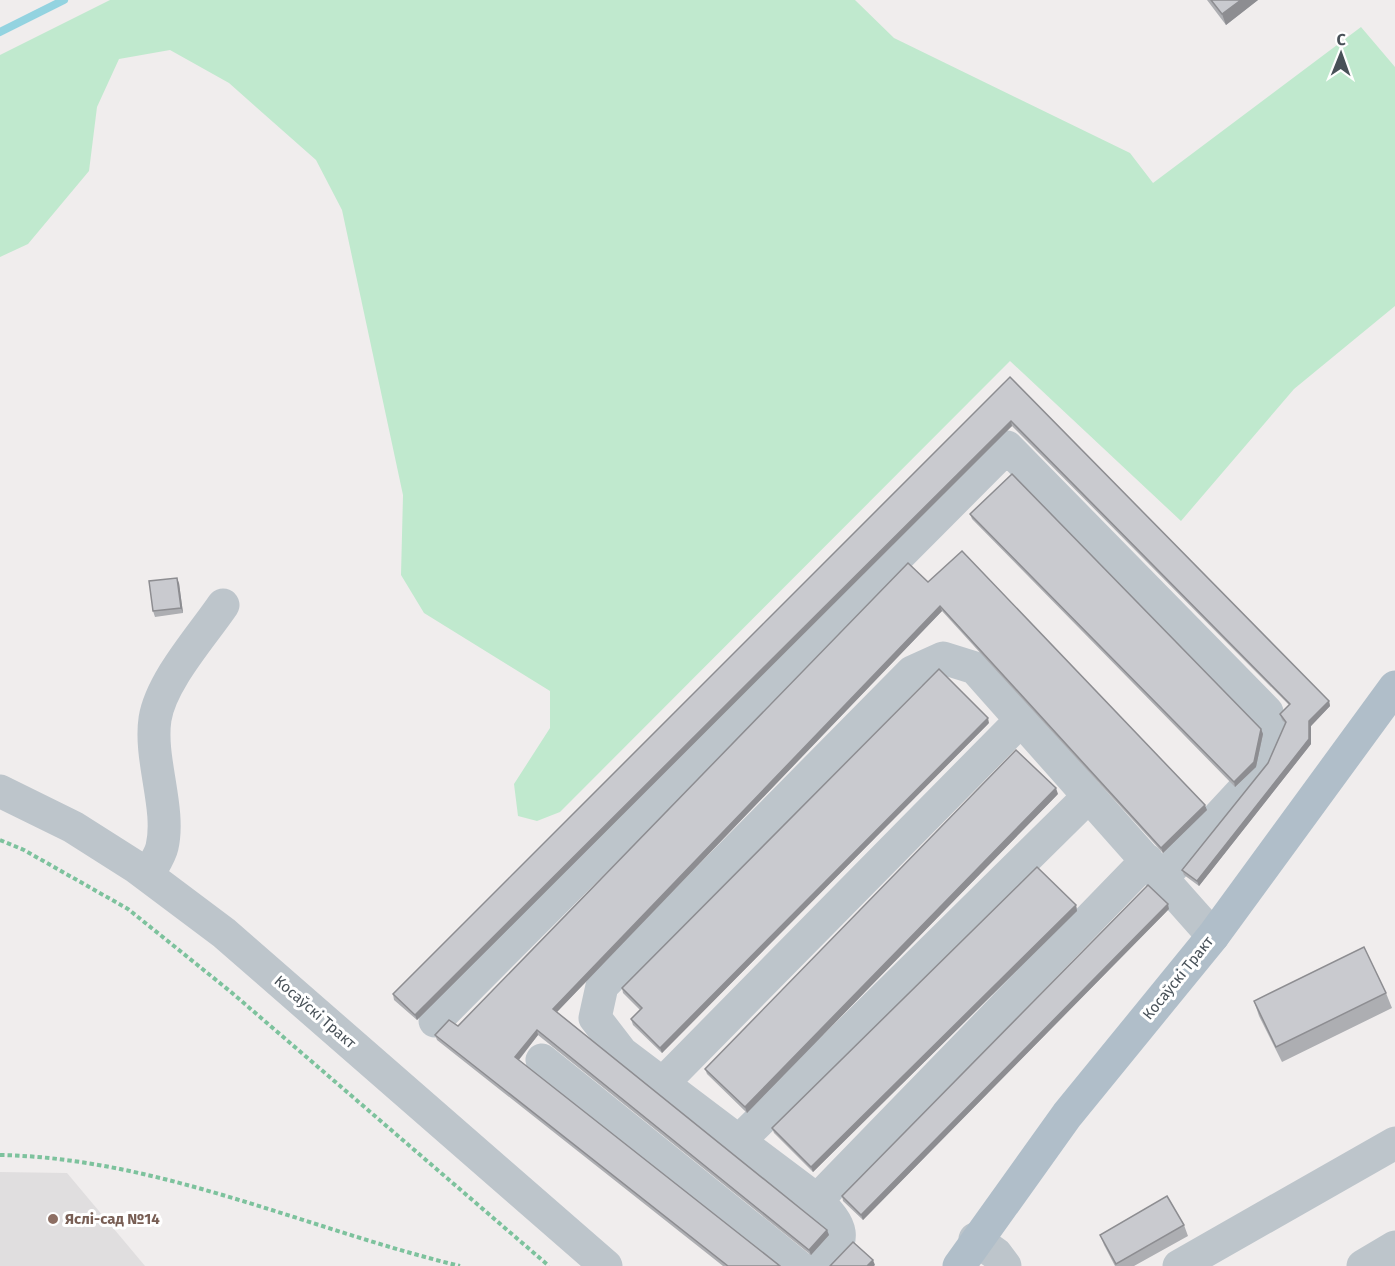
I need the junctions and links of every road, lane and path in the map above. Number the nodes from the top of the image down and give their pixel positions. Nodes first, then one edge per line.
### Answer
1 (223, 605) dead end
2 (1395, 687) edge
3 (1021, 720) junction
4 (0, 790) edge
5 (1089, 796) junction
6 (0, 840) edge
7 (1155, 869) junction
8 (148, 875) junction
9 (1213, 936) junction
10 (435, 1021) dead end
11 (542, 1060) dead end
12 (663, 1083) junction
13 (739, 1141) junction
14 (1395, 1143) edge
15 (0, 1155) edge
16 (817, 1200) junction
17 (1395, 1247) edge
18 (967, 1253) edge
19 (460, 1266) edge
20 (549, 1266) edge
21 (606, 1266) edge
22 (798, 1266) edge
23 (820, 1266) edge
24 (1005, 1266) edge
25 (1179, 1266) edge
26 (1363, 1266) edge

1 - 8 street
2 - 9 main road, Косаўскі Тракт
3 - 5 street
3 - 12 street
3 - 12 street
4 - 8 street, Косаўскі Тракт
5 - 7 street
5 - 13 street
6 - 20 path
7 - 9 street
7 - 10 street
7 - 16 street
8 - 21 street, Косаўскі Тракт
9 - 18 main road, Косаўскі Тракт
11 - 22 street
12 - 13 street
13 - 16 street
14 - 25 street
15 - 19 path
16 - 23 street
17 - 26 street
18 - 24 street

